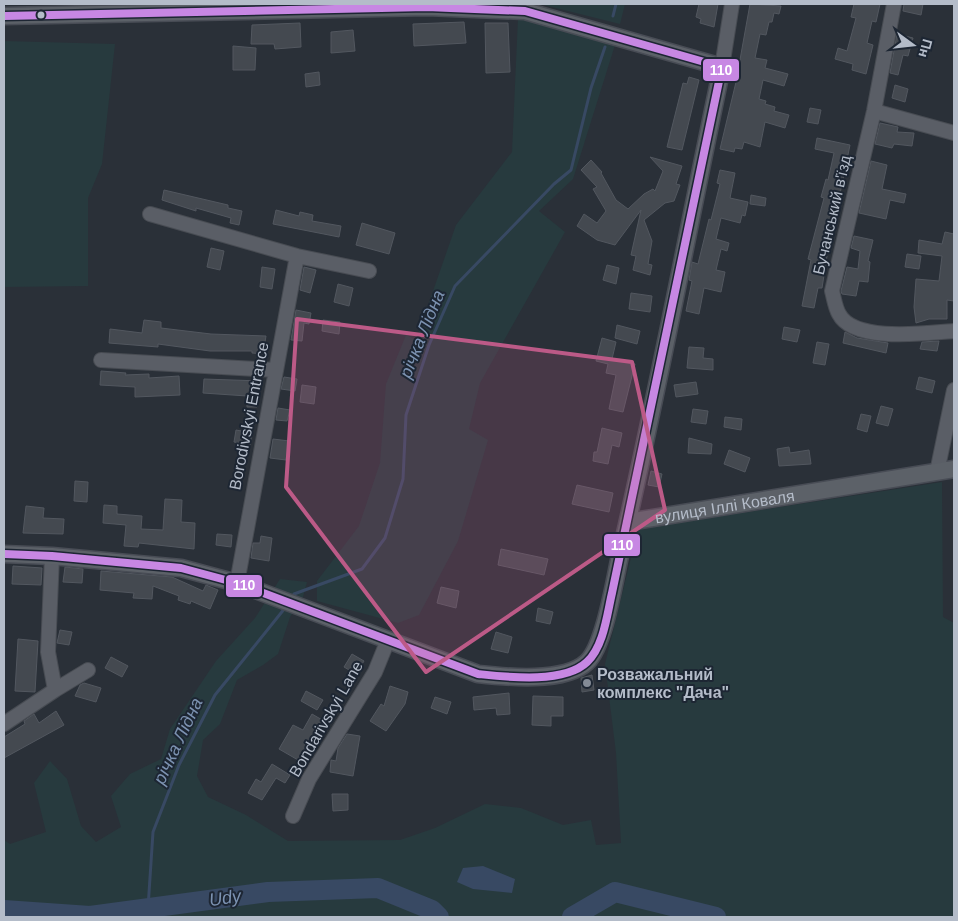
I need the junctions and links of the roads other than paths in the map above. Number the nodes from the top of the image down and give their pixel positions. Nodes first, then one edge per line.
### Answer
1 (732, 4) edge
2 (894, 4) edge
3 (525, 7) edge
4 (91, 9) edge
5 (4, 16) edge
6 (722, 68) junction
7 (874, 111) junction
8 (954, 132) edge
9 (150, 214) dead end
10 (298, 256) junction
11 (369, 271) dead end
12 (954, 331) edge
13 (101, 360) dead end
14 (275, 370) junction
15 (954, 390) edge
16 (954, 469) edge
17 (937, 472) junction
18 (628, 522) junction
19 (4, 554) edge
20 (52, 556) junction
21 (237, 583) junction
22 (388, 640) junction
23 (88, 670) dead end
24 (55, 690) junction
25 (4, 724) edge
26 (294, 816) dead end

1 - 6 street
2 - 7 street, Бучанський в'їзд
3 - 4 main road
3 - 6 main road
4 - 5 main road
6 - 18 main road
7 - 8 street
7 - 12 street, Бучанський в'їзд
9 - 10 street
10 - 11 street
10 - 14 street, Borodivskyi Entrance
13 - 14 street
14 - 21 street, Borodivskyi Entrance
15 - 17 street
16 - 17 main road, вулиця Іллі Коваля
17 - 18 main road, вулиця Іллі Коваля
18 - 22 main road
19 - 20 main road
20 - 21 main road
20 - 24 street
21 - 22 main road
22 - 26 street, Bondarivskyi Lane
23 - 24 street
24 - 25 street

